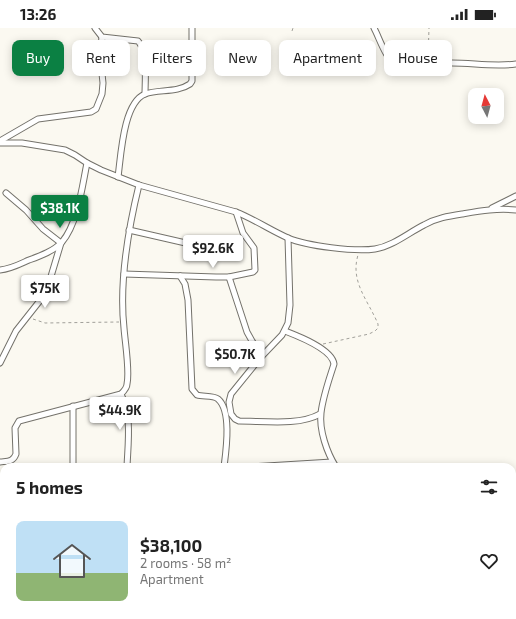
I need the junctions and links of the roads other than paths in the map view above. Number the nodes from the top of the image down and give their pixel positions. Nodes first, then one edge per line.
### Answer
1 (95, 28) edge
2 (192, 28) edge
3 (374, 28) edge
4 (102, 37) junction
5 (516, 64) edge
6 (145, 94) junction
7 (0, 142) edge
8 (87, 163) junction
9 (118, 176) junction
10 (139, 185) junction
11 (6, 193) dead end
12 (516, 196) edge
13 (490, 209) junction
14 (516, 210) edge
15 (236, 212) junction
16 (129, 230) junction
17 (288, 238) junction
18 (61, 243) junction
19 (214, 248) dead end
20 (0, 270) edge
21 (124, 274) junction
22 (180, 276) junction
23 (229, 277) junction
24 (285, 331) junction
25 (261, 357) junction
26 (0, 362) edge
27 (121, 394) junction
28 (73, 406) junction
29 (320, 414) junction
30 (0, 462) edge
31 (332, 462) joint
32 (73, 463) edge
33 (127, 463) edge
34 (224, 463) edge
35 (315, 463) edge

1 - 4 street
2 - 6 street
3 - 5 street
4 - 6 street
4 - 7 street
6 - 9 street
7 - 8 street
8 - 9 street
8 - 18 street
9 - 10 street
10 - 15 street
10 - 16 street
11 - 18 street
12 - 13 street
13 - 14 street
13 - 17 street
15 - 17 street
15 - 23 street
16 - 19 street
16 - 21 street
17 - 24 street
18 - 20 street
18 - 26 street
21 - 22 street
21 - 27 street
22 - 23 street
22 - 34 street
23 - 25 street
24 - 25 street
24 - 29 street
25 - 29 street
27 - 28 street
27 - 33 street
28 - 30 street
28 - 32 street
29 - 31 street
31 - 35 street

